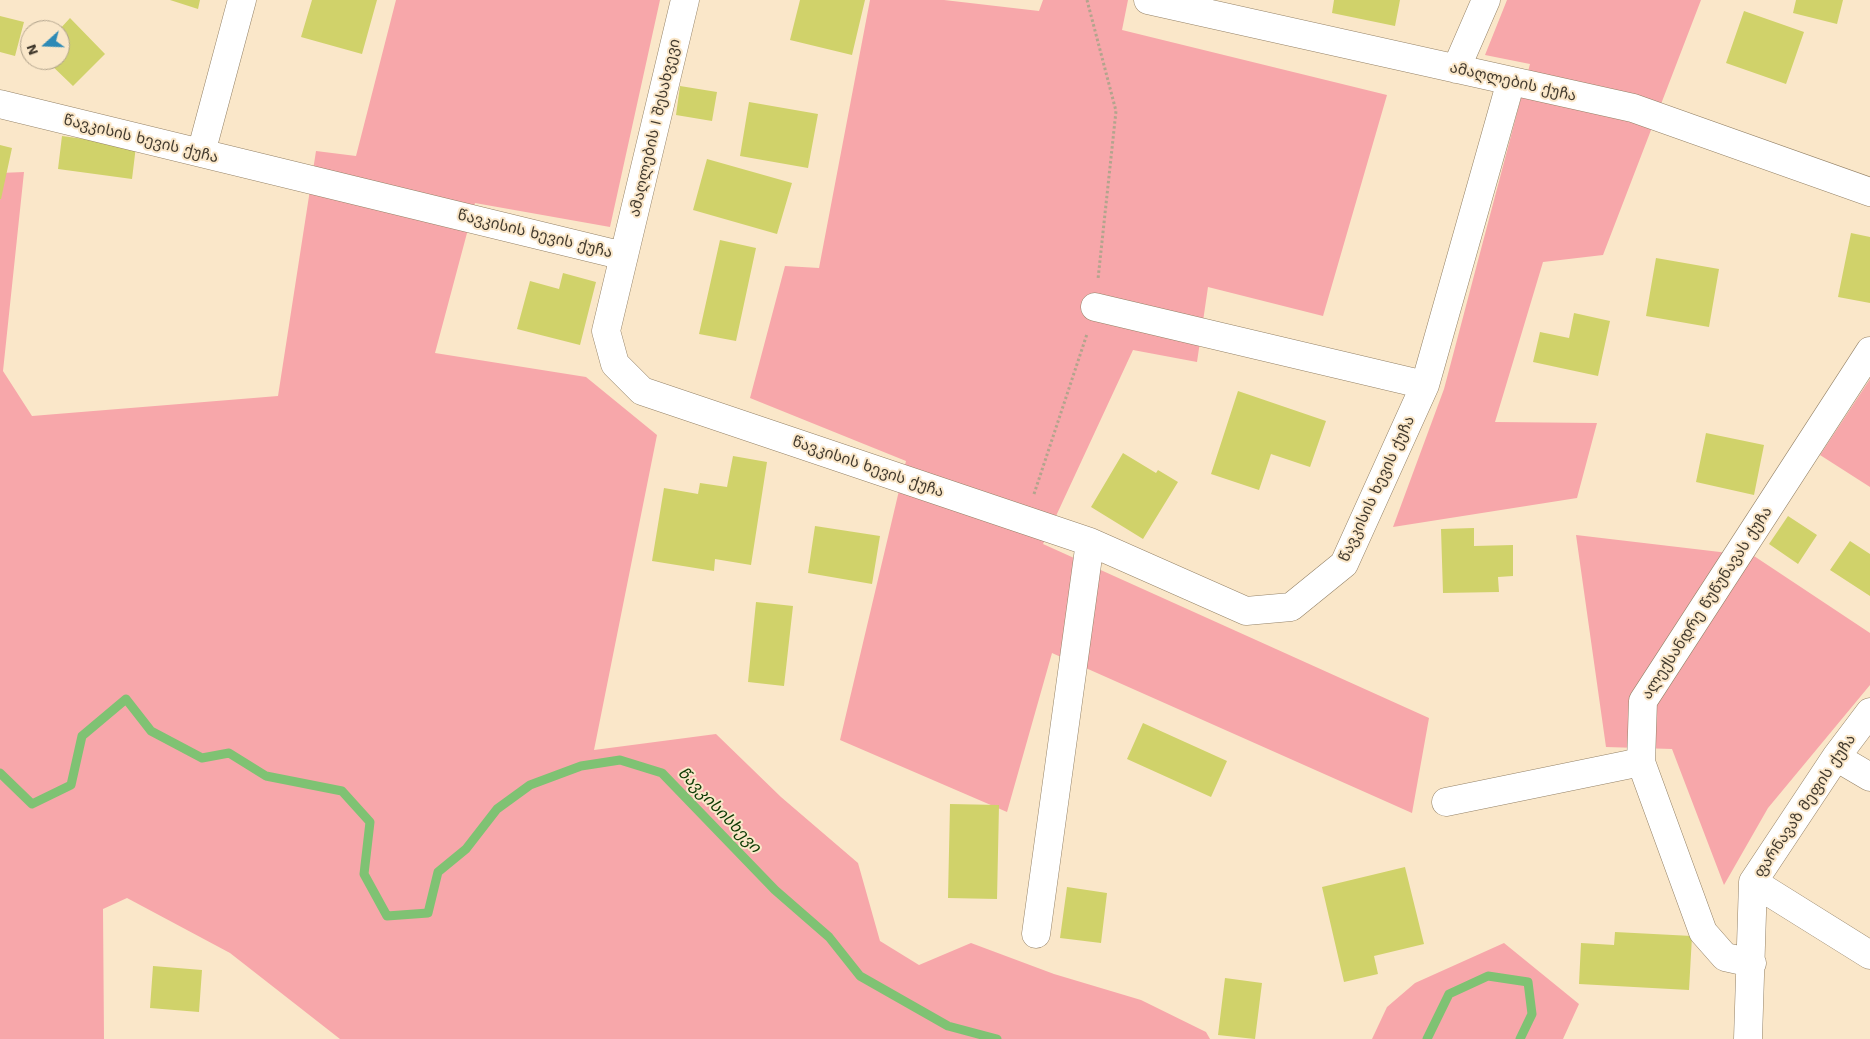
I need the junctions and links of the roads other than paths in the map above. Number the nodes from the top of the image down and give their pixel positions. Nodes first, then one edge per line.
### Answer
1 (242, 0) edge
2 (685, 0) edge
3 (1148, 0) edge
4 (1486, 0) edge
5 (1456, 69) junction
6 (1511, 81) junction
7 (0, 104) edge
8 (201, 153) junction
9 (1870, 192) edge
10 (624, 256) junction
11 (1095, 307) road end
12 (1870, 351) edge
13 (1424, 385) junction
14 (1090, 542) junction
15 (1870, 712) edge
16 (1836, 757) junction
17 (1641, 762) junction
18 (1870, 777) edge
19 (1446, 802) dead end
20 (1753, 882) junction
21 (1036, 934) dead end
22 (1870, 954) edge
23 (1752, 963) junction
24 (1748, 1039) edge

1 - 8 street
2 - 10 street, ამაღლების I შესახვევი
3 - 5 street, ამაღლების ქუჩა
4 - 5 street
5 - 6 street, ამაღლების ქუჩა
6 - 9 street, ამაღლების ქუჩა
6 - 13 street, წავკისის ხევის ქუჩა
7 - 8 street, წავკისის ხევის ქუჩა
8 - 10 street, წავკისის ხევის ქუჩა
10 - 14 street, წავკისის ხევის ქუჩა
11 - 13 street
12 - 17 street, ალექსანდრე წუწუნავას ქუჩა
13 - 14 street, წავკისის ხევის ქუჩა
14 - 21 street
15 - 16 street, ფარნავაზ მეფის ქუჩა
16 - 18 street
16 - 20 street, ფარნავაზ მეფის ქუჩა
17 - 19 street
17 - 23 street, ალექსანდრე წუწუნავას ქუჩა
20 - 22 street
20 - 23 street, ფარნავაზ მეფის ქუჩა
23 - 24 street, ფარნავაზ მეფის ქუჩა

